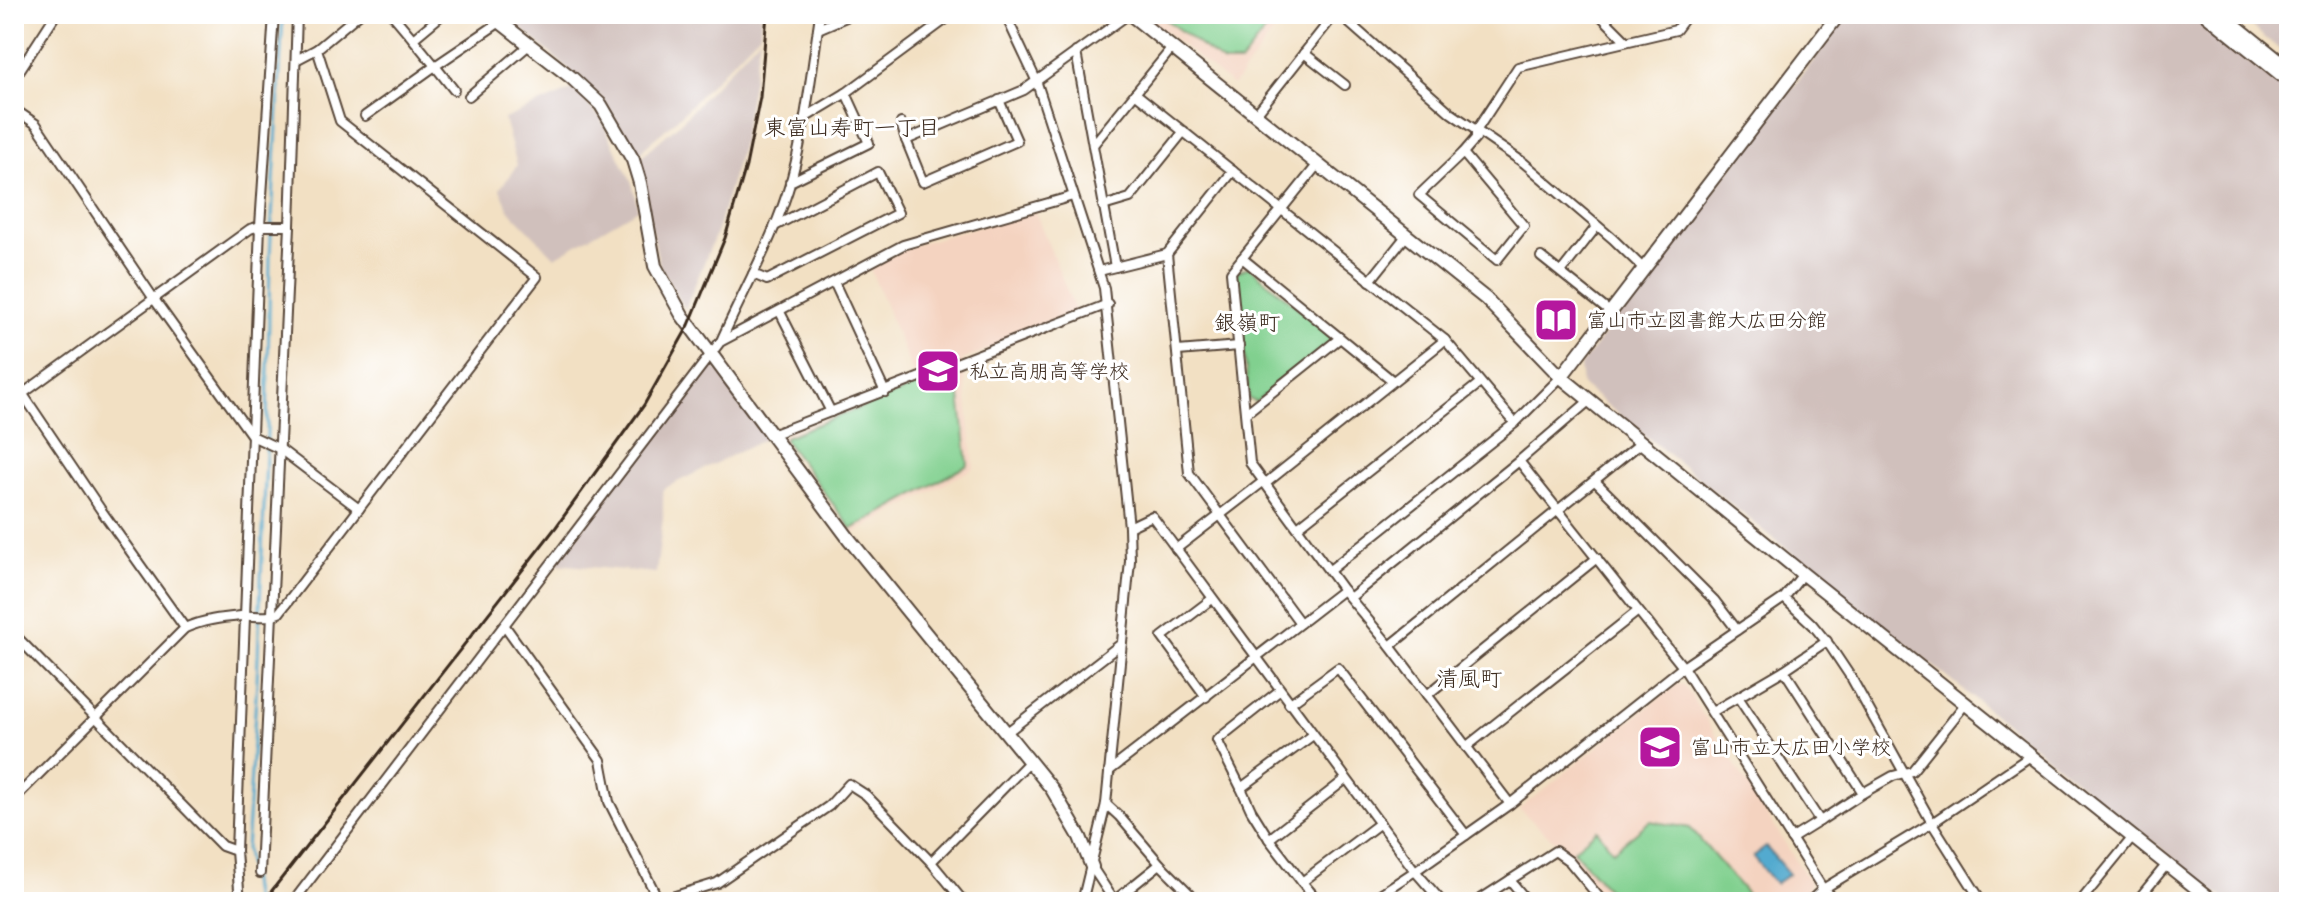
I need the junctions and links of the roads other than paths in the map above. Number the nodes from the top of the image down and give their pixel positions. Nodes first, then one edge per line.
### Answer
1 (56, 14) edge
2 (274, 14) edge
3 (297, 14) edge
4 (359, 14) edge
5 (392, 14) edge
6 (443, 14) edge
7 (820, 14) edge
8 (848, 14) edge
9 (953, 14) edge
10 (1005, 14) edge
11 (1129, 14) edge
12 (1337, 14) edge
13 (1604, 14) edge
14 (1688, 14) edge
15 (1839, 14) edge
16 (2206, 14) edge
17 (2221, 14) edge
18 (495, 18) edge
19 (818, 29) junction
20 (413, 39) junction
21 (1626, 41) junction
22 (529, 45) junction
23 (1172, 48) junction
24 (317, 49) junction
25 (1076, 52) junction
26 (1304, 53) junction
27 (296, 60) junction
28 (435, 66) junction
29 (2289, 69) edge
30 (14, 79) edge
31 (1036, 80) junction
32 (2289, 81) edge
33 (1345, 85) dead end
34 (454, 90) dead end
35 (846, 93) junction
36 (1135, 93) junction
37 (469, 96) dead end
38 (999, 100) junction
39 (14, 109) edge
40 (1256, 114) junction
41 (365, 116) dead end
42 (806, 117) junction
43 (901, 123) dead end
44 (1184, 131) junction
45 (1476, 131) junction
46 (906, 140) junction
47 (1093, 145) junction
48 (1463, 153) junction
49 (1318, 164) junction
50 (1233, 171) junction
51 (790, 182) junction
52 (1073, 196) junction
53 (1103, 206) junction
54 (1281, 209) junction
55 (260, 226) junction
56 (290, 226) junction
57 (774, 226) junction
58 (1597, 226) junction
59 (1406, 236) junction
60 (1167, 254) junction
61 (1541, 257) dead end
62 (1242, 258) junction
63 (1115, 267) junction
64 (1644, 269) junction
65 (1099, 271) junction
66 (1561, 272) junction
67 (753, 274) junction
68 (1370, 281) junction
69 (834, 282) junction
70 (154, 299) junction
71 (1108, 304) junction
72 (780, 312) junction
73 (1611, 313) junction
74 (1340, 338) junction
75 (1445, 340) junction
76 (720, 342) junction
77 (1239, 346) junction
78 (1178, 351) junction
79 (711, 352) junction
80 (1561, 377) junction
81 (14, 381) edge
82 (1393, 381) junction
83 (1480, 383) junction
84 (22, 392) junction
85 (885, 392) junction
86 (14, 400) edge
87 (1590, 400) junction
88 (831, 412) junction
89 (1246, 413) junction
90 (1515, 423) junction
91 (771, 435) junction
92 (252, 436) junction
93 (1642, 442) junction
94 (280, 449) junction
95 (1519, 461) junction
96 (1595, 481) junction
97 (1265, 482) junction
98 (359, 509) junction
99 (1558, 510) junction
100 (1220, 516) junction
101 (1299, 526) junction
102 (1129, 527) junction
103 (1176, 549) junction
104 (1597, 558) junction
105 (1330, 570) junction
106 (1803, 574) junction
107 (1343, 590) junction
108 (1351, 597) junction
109 (1784, 598) junction
110 (1212, 599) junction
111 (1638, 611) junction
112 (245, 616) junction
113 (272, 617) junction
114 (1300, 623) junction
115 (505, 626) junction
116 (185, 628) junction
117 (1737, 630) junction
118 (14, 634) edge
119 (1827, 641) junction
120 (1121, 644) junction
121 (1390, 646) junction
122 (1256, 658) junction
123 (1683, 667) junction
124 (1784, 670) junction
125 (1279, 691) junction
126 (1427, 695) junction
127 (1206, 697) junction
128 (1738, 697) junction
129 (1966, 703) junction
130 (1289, 704) junction
131 (1712, 712) junction
132 (96, 717) junction
133 (1006, 733) junction
134 (1313, 735) junction
135 (1466, 747) junction
136 (2032, 755) junction
137 (1030, 761) junction
138 (1109, 771) junction
139 (1904, 772) junction
140 (1346, 779) junction
141 (1241, 788) junction
142 (1863, 793) junction
143 (14, 799) edge
144 (1106, 804) junction
145 (1510, 804) junction
146 (1820, 821) junction
147 (1380, 823) junction
148 (1932, 823) junction
149 (1466, 835) junction
150 (2133, 837) junction
151 (1269, 839) junction
152 (1791, 839) junction
153 (236, 851) junction
154 (931, 862) junction
155 (1160, 864) junction
156 (2167, 864) junction
157 (1092, 867) junction
158 (1415, 871) junction
159 (260, 873) dead end
160 (1510, 880) junction
161 (1302, 882) junction
162 (1823, 889) junction
163 (1194, 901) edge
164 (240, 902) edge
165 (293, 902) edge
166 (964, 902) edge
167 (1082, 902) edge
168 (1115, 902) edge
169 (1319, 902) edge
170 (1368, 902) edge
171 (1442, 902) edge
172 (1476, 902) edge
173 (1528, 902) edge
174 (1603, 902) edge
175 (1809, 902) edge
176 (1836, 902) edge
177 (1982, 902) edge
178 (2080, 902) edge
179 (2136, 902) edge
180 (2214, 902) edge

1 - 30 street
2 - 55 street
3 - 27 street
4 - 24 street
5 - 20 street
6 - 20 street
7 - 19 street
8 - 19 street
9 - 35 street
10 - 31 street
11 - 23 street
11 - 25 street
12 - 26 street
12 - 45 street
13 - 21 street
14 - 21 street
15 - 64 street
16 - 32 street
17 - 29 street
18 - 22 street
18 - 28 street
19 - 42 street
20 - 28 street
21 - 45 street
22 - 37 street
22 - 79 street
23 - 36 street
23 - 40 street
24 - 27 street
24 - 98 street
25 - 31 street
25 - 47 street
26 - 33 street
26 - 40 street
27 - 56 street
28 - 34 street
28 - 41 street
31 - 38 street
31 - 52 street
35 - 42 street
35 - 51 street
36 - 44 street
36 - 47 street
38 - 46 street
38 - 46 street
39 - 70 street
40 - 49 street
42 - 51 street
43 - 46 street
44 - 50 street
44 - 53 street
45 - 48 street
45 - 58 street
47 - 53 street
48 - 48 street
49 - 54 street
49 - 59 street
50 - 54 street
50 - 60 street
51 - 57 street
52 - 65 street
52 - 69 street
53 - 63 street
54 - 62 street
54 - 68 street
55 - 56 street
55 - 70 street
55 - 92 street
56 - 94 street
57 - 67 street
57 - 67 street
58 - 64 street
58 - 66 street
59 - 68 street
59 - 80 street
60 - 63 street
60 - 78 street
61 - 66 street
62 - 74 street
62 - 77 street
63 - 65 street
64 - 73 street
65 - 71 street
66 - 73 street
67 - 76 street
68 - 75 street
69 - 72 street
69 - 85 street
70 - 84 street
70 - 92 street
71 - 85 street
71 - 102 street
72 - 76 street
72 - 88 street
73 - 80 street
74 - 82 street
74 - 89 street
75 - 82 street
75 - 83 street
76 - 79 street
77 - 78 street
77 - 89 street
78 - 100 street
79 - 91 street
79 - 115 street
80 - 87 street
80 - 90 street
81 - 84 street
82 - 97 street
83 - 90 street
83 - 101 street
84 - 86 street
84 - 116 street
85 - 88 street
87 - 93 street
87 - 95 street
88 - 91 street
89 - 97 street
90 - 105 street
91 - 133 street
92 - 94 street
92 - 112 street
93 - 96 street
93 - 106 street
94 - 98 street
94 - 113 street
95 - 99 street
95 - 108 street
96 - 99 street
96 - 117 street
97 - 100 street
97 - 101 street
98 - 113 street
99 - 104 street
99 - 121 street
100 - 103 street
100 - 114 street
101 - 105 street
102 - 103 street
102 - 120 street
103 - 110 street
104 - 111 street
104 - 126 street
105 - 107 street
106 - 109 street
106 - 129 street
107 - 108 street
107 - 114 street
108 - 121 street
109 - 117 street
109 - 119 street
110 - 122 street
110 - 127 street
111 - 123 street
111 - 135 street
112 - 113 street
112 - 116 street
112 - 153 street
113 - 159 street
114 - 122 street
115 - 154 street
115 - 165 street
116 - 132 street
117 - 123 street
118 - 132 street
119 - 124 street
119 - 139 street
120 - 133 street
120 - 138 street
121 - 126 street
122 - 125 street
122 - 127 street
123 - 131 street
123 - 145 street
124 - 128 street
124 - 142 street
125 - 130 street
125 - 141 street
126 - 135 street
127 - 138 street
128 - 131 street
128 - 146 street
129 - 136 street
129 - 139 street
130 - 134 street
130 - 149 street
131 - 152 street
132 - 143 street
132 - 153 street
133 - 137 street
134 - 140 street
134 - 141 street
135 - 145 street
136 - 148 street
136 - 150 street
137 - 154 street
137 - 157 street
138 - 144 street
139 - 142 street
139 - 148 street
140 - 147 street
140 - 151 street
141 - 151 street
142 - 146 street
144 - 155 street
144 - 157 street
145 - 149 street
146 - 152 street
147 - 158 street
147 - 161 street
148 - 162 street
148 - 177 street
149 - 158 street
150 - 156 street
150 - 178 street
151 - 161 street
152 - 162 street
153 - 164 street
154 - 166 street
155 - 163 street
155 - 168 street
156 - 179 street
156 - 180 street
157 - 167 street
157 - 168 street
158 - 170 street
158 - 171 street
160 - 172 street
160 - 173 street
160 - 174 street
161 - 169 street
162 - 175 street
162 - 176 street

